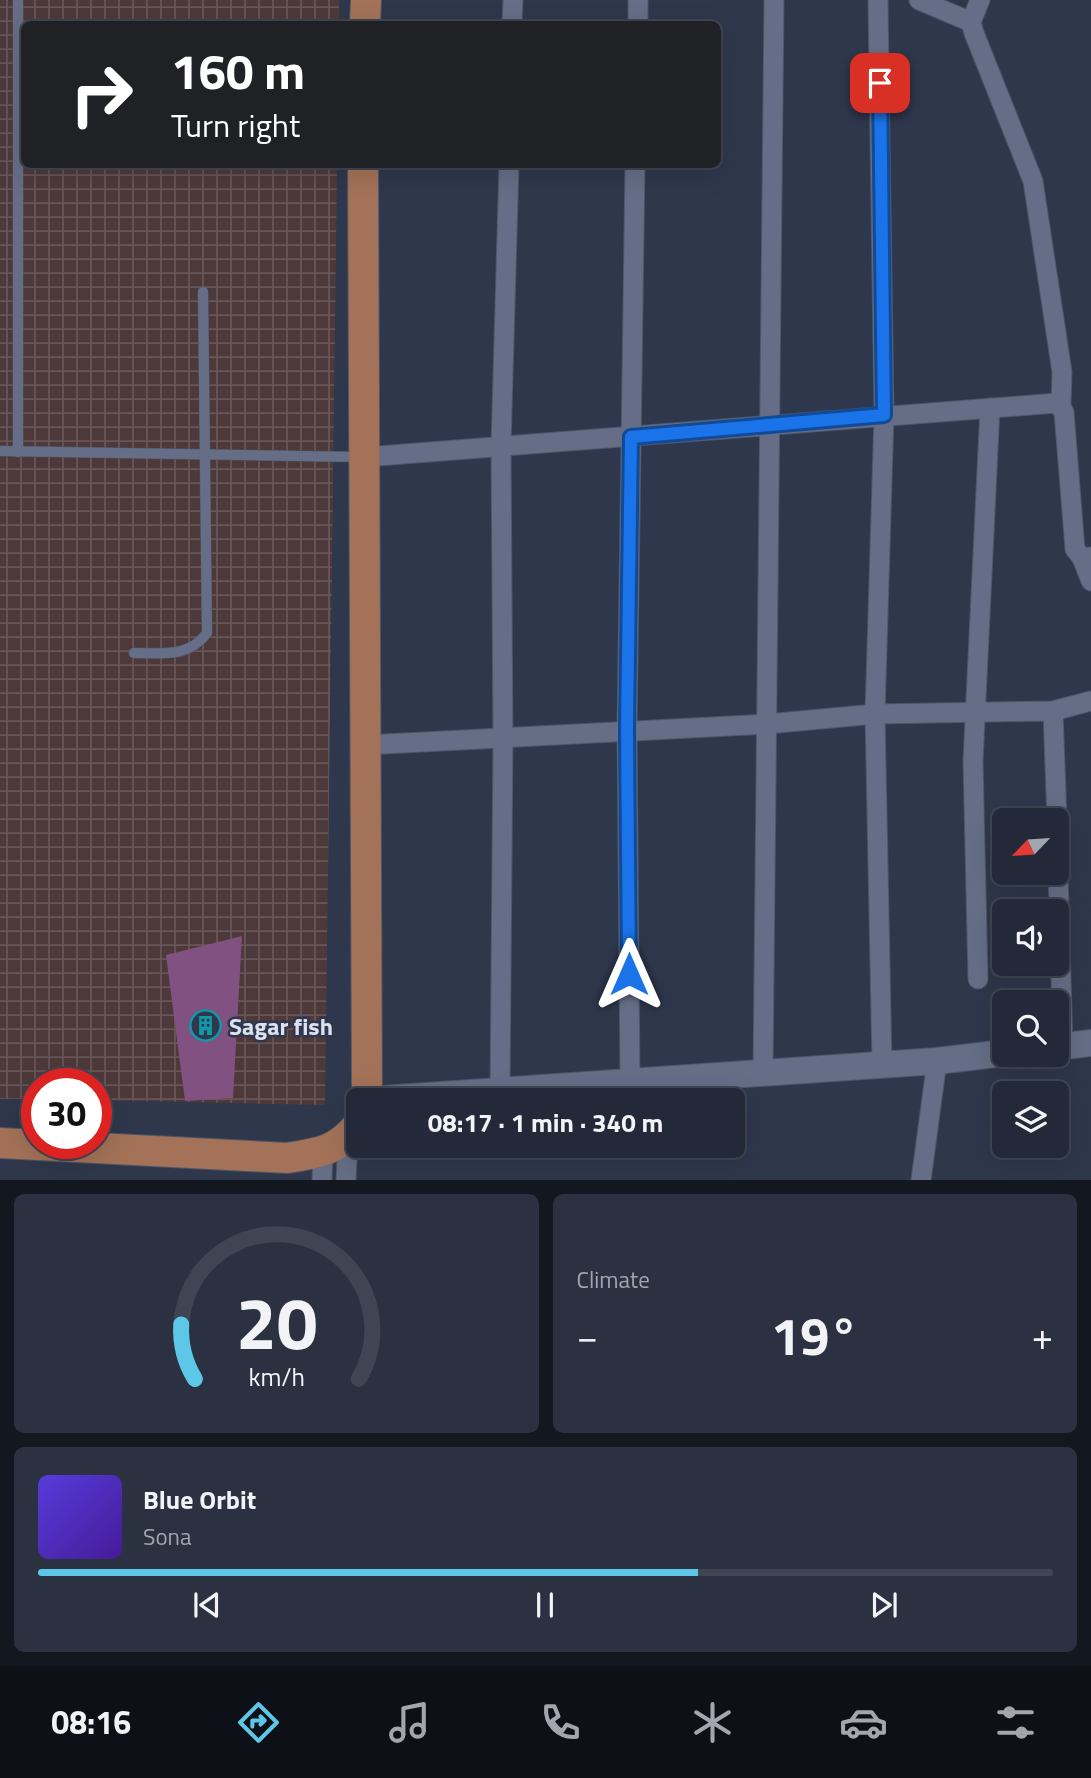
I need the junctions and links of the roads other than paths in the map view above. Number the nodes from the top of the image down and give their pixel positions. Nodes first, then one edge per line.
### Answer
1 (18, 0) edge
2 (366, 0) edge
3 (513, 0) edge
4 (638, 0) edge
5 (774, 0) edge
6 (878, 0) edge
7 (919, 0) edge
8 (980, 0) edge
9 (365, 21) edge
10 (512, 21) edge
11 (638, 21) edge
12 (971, 22) junction
13 (21, 101) edge
14 (363, 168) edge
15 (509, 168) edge
16 (635, 168) edge
17 (203, 292) dead end
18 (1061, 405) junction
19 (990, 408) junction
20 (884, 415) junction
21 (769, 426) junction
22 (631, 437) junction
23 (501, 446) junction
24 (0, 452) edge
25 (18, 452) junction
26 (205, 454) junction
27 (365, 457) junction
28 (1086, 558) edge
29 (1091, 581) edge
30 (134, 653) dead end
31 (1091, 701) edge
32 (978, 711) junction
33 (1054, 711) junction
34 (875, 714) junction
35 (766, 724) junction
36 (627, 729) junction
37 (503, 740) junction
38 (365, 745) junction
39 (1056, 808) edge
40 (1058, 886) edge
41 (978, 979) dead end
42 (1059, 990) edge
43 (1091, 1043) edge
44 (1069, 1045) edge
45 (992, 1054) edge
46 (937, 1061) junction
47 (882, 1065) junction
48 (763, 1073) junction
49 (630, 1082) junction
50 (367, 1088) edge
51 (500, 1088) edge
52 (543, 1088) edge
53 (346, 1139) edge
54 (0, 1143) edge
55 (349, 1158) edge
56 (322, 1166) edge
57 (346, 1180) edge
58 (921, 1180) edge

1 - 13 lane
2 - 9 main road
3 - 10 street
4 - 11 street
5 - 21 street
6 - 20 street
7 - 12 street
8 - 12 street
12 - 18 street
13 - 25 lane
14 - 27 main road
15 - 23 street
16 - 22 street
17 - 26 lane
18 - 19 street
18 - 28 street
19 - 20 street
19 - 32 street
20 - 21 street
20 - 34 street
21 - 22 street
21 - 35 street
22 - 23 street
22 - 36 street
23 - 27 street
23 - 37 street
24 - 25 lane
25 - 26 lane
26 - 27 lane
26 - 30 lane
27 - 38 main road
28 - 29 street
31 - 33 street
32 - 33 street
32 - 34 street
32 - 41 street
33 - 39 street
34 - 35 street
34 - 47 street
35 - 36 street
35 - 48 street
36 - 37 street
36 - 49 street
37 - 38 street
37 - 51 street
38 - 50 main road
40 - 42 street
43 - 44 street
45 - 46 street
46 - 47 street
46 - 58 street
47 - 48 street
48 - 49 street
49 - 52 street
53 - 56 main road
54 - 56 main road
55 - 57 street

